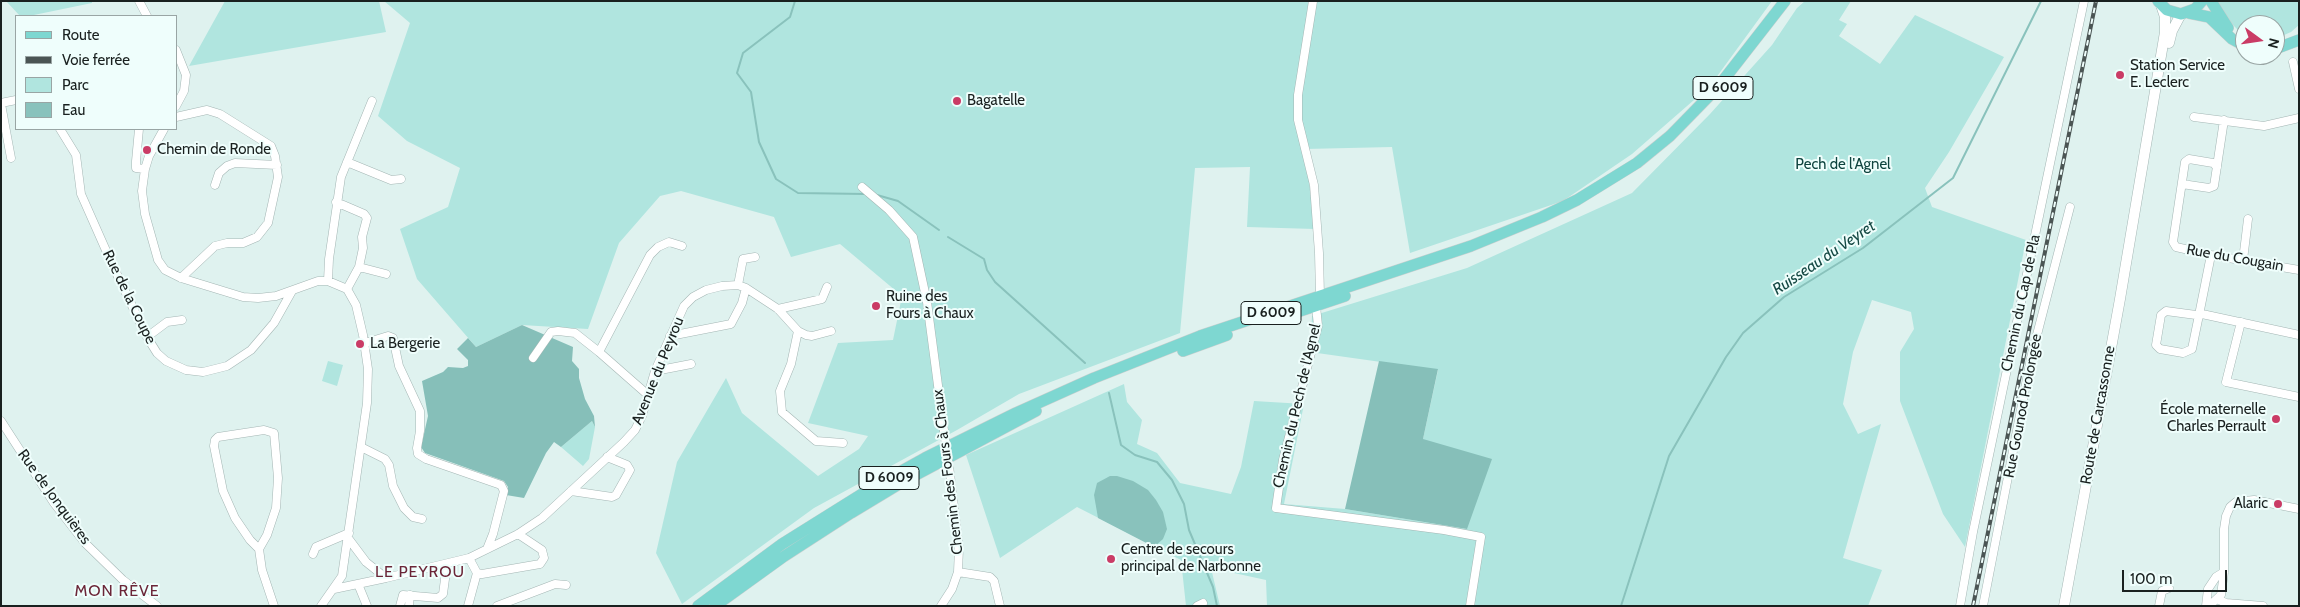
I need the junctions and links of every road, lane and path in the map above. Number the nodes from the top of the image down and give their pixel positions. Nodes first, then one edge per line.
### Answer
1 (138, 1) edge
2 (1313, 1) edge
3 (1785, 1) edge
4 (1792, 1) edge
5 (2084, 1) edge
6 (2202, 1) edge
7 (2211, 1) edge
8 (2160, 3) edge
9 (2185, 13) junction
10 (147, 15) edge
11 (2235, 35) edge
12 (2299, 40) edge
13 (2235, 41) edge
14 (2285, 45) edge
15 (178, 55) edge
16 (2293, 62) dead end
17 (2299, 89) edge
18 (15, 100) edge
19 (372, 100) dead end
20 (178, 102) edge
21 (1, 104) edge
22 (178, 117) edge
23 (2194, 117) dead end
24 (2299, 118) edge
25 (2224, 120) junction
26 (60, 130) edge
27 (140, 130) edge
28 (163, 130) edge
29 (11, 158) dead end
30 (346, 162) junction
31 (277, 165) junction
32 (2217, 167) junction
33 (145, 170) junction
34 (401, 179) dead end
35 (2182, 184) junction
36 (215, 185) dead end
37 (862, 187) dead end
38 (336, 202) junction
39 (2070, 207) dead end
40 (2248, 219) dead end
41 (2133, 225) junction
42 (682, 246) dead end
43 (2211, 255) junction
44 (755, 257) dead end
45 (2243, 260) junction
46 (359, 267) junction
47 (2299, 270) edge
48 (386, 274) dead end
49 (181, 278) junction
50 (328, 281) junction
51 (742, 286) junction
52 (827, 287) dead end
53 (346, 289) junction
54 (292, 291) junction
55 (1318, 301) junction
56 (778, 309) junction
57 (2198, 315) junction
58 (182, 320) dead end
59 (2241, 322) junction
60 (798, 331) junction
61 (831, 331) dead end
62 (2299, 335) edge
63 (670, 336) junction
64 (147, 337) junction
65 (365, 343) junction
66 (599, 352) junction
67 (533, 358) dead end
68 (691, 364) dead end
69 (656, 371) junction
70 (648, 395) junction
71 (2299, 397) edge
72 (1, 421) edge
73 (843, 443) dead end
74 (361, 447) junction
75 (607, 457) junction
76 (571, 491) junction
77 (2299, 509) edge
78 (422, 519) dead end
79 (518, 534) junction
80 (348, 535) junction
81 (259, 549) junction
82 (487, 549) junction
83 (313, 554) dead end
84 (469, 558) junction
85 (447, 564) junction
86 (958, 572) junction
87 (2224, 572) junction
88 (477, 573) junction
89 (386, 578) junction
90 (358, 584) junction
91 (566, 585) dead end
92 (2169, 588) dead end
93 (334, 589) junction
94 (410, 595) junction
95 (2217, 599) junction
96 (157, 606) edge
97 (274, 606) edge
98 (321, 606) edge
99 (367, 606) edge
100 (400, 606) edge
101 (409, 606) edge
102 (468, 606) edge
103 (497, 606) edge
104 (698, 606) edge
105 (715, 606) edge
106 (941, 606) edge
107 (1000, 606) edge
108 (1470, 606) edge
109 (1960, 606) edge
110 (1983, 606) edge
111 (2064, 606) edge
112 (2159, 606) edge
113 (2207, 606) edge
114 (2263, 606) edge

1 - 10 street
2 - 55 street, Chemin du Pech de l'Agnel
3 - 55 main road, D 6009
4 - 55 main road, D 6009
5 - 109 street, Chemin du Cap de Pla
6 - 9 main road
7 - 11 main road
8 - 9 main road
8 - 41 main road, Route de Carcassonne
9 - 13 main road
9 - 41 main road, Route de Carcassonne
12 - 14 main road
15 - 20 street
16 - 17 street
18 - 21 street
19 - 30 street
21 - 29 street
22 - 31 street
23 - 25 street
24 - 25 street
25 - 32 street
26 - 64 street, Rue de la Coupe
27 - 33 street
28 - 33 street
30 - 34 street
30 - 38 street
31 - 36 street
31 - 49 street
32 - 35 street
32 - 35 street, Rue du Cougain
33 - 49 street
35 - 43 street, Rue du Cougain
37 - 86 street, Chemin des Fours à Chaux, bridge
38 - 46 street
38 - 50 street
39 - 110 street, Rue Gounod Prolongée
40 - 45 street
41 - 111 main road, Route de Carcassonne
42 - 66 street
43 - 45 street, Rue du Cougain
43 - 57 street
44 - 51 street
45 - 47 street, Rue du Cougain
46 - 48 street
46 - 53 street
49 - 54 street
50 - 53 street
50 - 54 street
51 - 56 street
51 - 63 street, Avenue du Peyrou
51 - 63 street
52 - 56 street
53 - 65 street
54 - 64 street, Rue de la Coupe
55 - 104 main road, D 6009
55 - 105 main road, D 6009
55 - 108 street, Chemin du Pech de l'Agnel
56 - 60 street
57 - 57 street
57 - 59 street
58 - 64 street
59 - 62 street
59 - 71 street
60 - 61 street
60 - 73 street
63 - 69 street, Avenue du Peyrou
65 - 74 street
65 - 82 street
66 - 67 street
66 - 70 street
68 - 69 street
69 - 70 street, Avenue du Peyrou
70 - 75 street, Avenue du Peyrou
72 - 96 street, Rue de Jonquières
74 - 78 street
74 - 80 street
75 - 76 street, Avenue du Peyrou
75 - 76 street
76 - 79 street, Avenue du Peyrou
77 - 87 street
79 - 82 street, Avenue du Peyrou
79 - 88 street
80 - 83 street
80 - 89 street
80 - 93 street
81 - 81 street
81 - 97 street
82 - 84 street, Avenue du Peyrou
84 - 85 street, Avenue du Peyrou
84 - 88 street
85 - 89 street, Avenue du Peyrou
85 - 94 street
86 - 106 street
86 - 107 street, Chemin des Fours à Chaux
87 - 95 street
87 - 113 street
88 - 102 street
89 - 90 street, Avenue du Peyrou
90 - 93 street, Avenue du Peyrou
90 - 99 street
91 - 103 street
92 - 112 street
93 - 98 street
94 - 100 street
94 - 101 street
95 - 113 street
95 - 114 street

